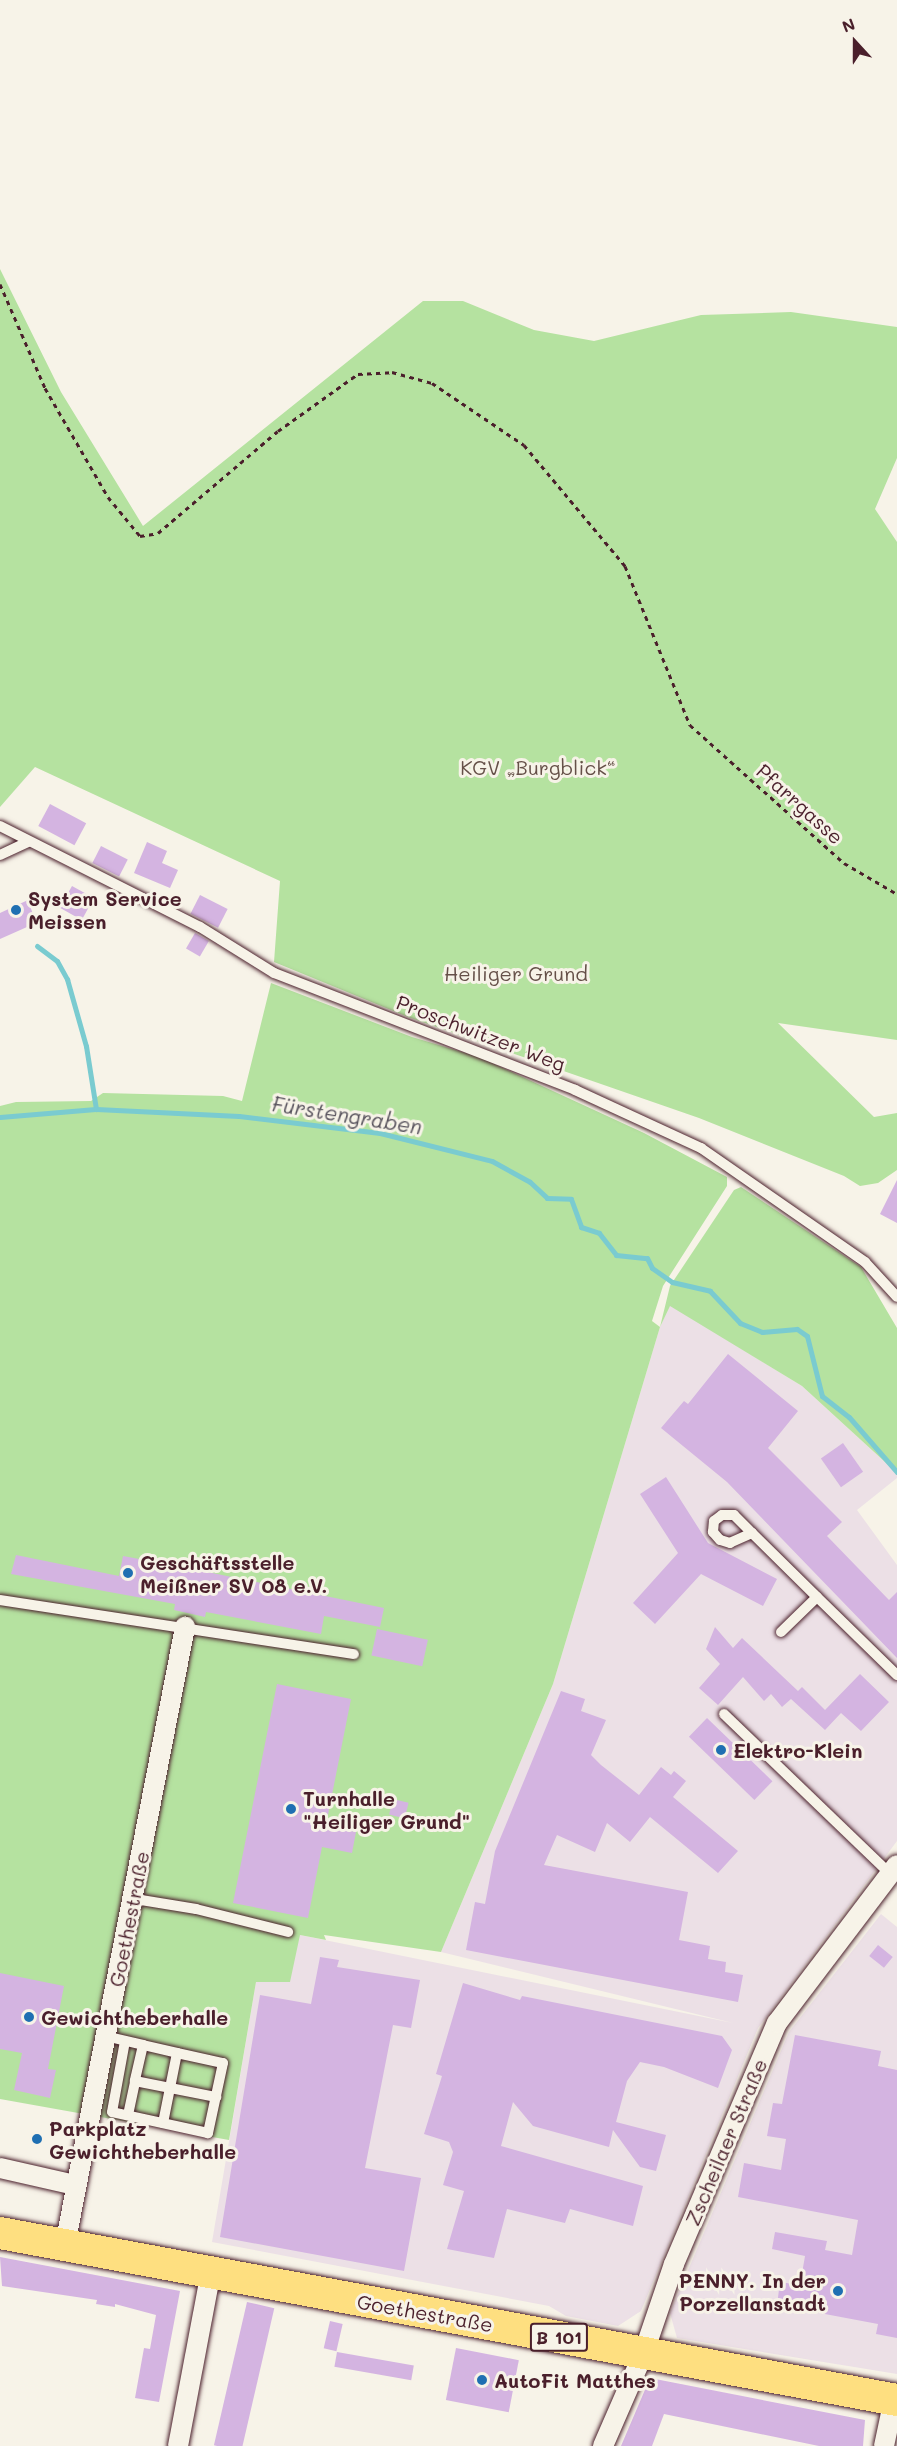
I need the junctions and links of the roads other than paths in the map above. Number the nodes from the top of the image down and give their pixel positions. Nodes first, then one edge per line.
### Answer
1 (0, 826) edge
2 (28, 842) junction
3 (0, 855) edge
4 (897, 1297) edge
5 (752, 1533) dead end
6 (817, 1597) junction
7 (0, 1600) edge
8 (185, 1627) junction
9 (781, 1632) dead end
10 (354, 1654) dead end
11 (897, 1675) edge
12 (724, 1714) dead end
13 (894, 1870) edge
14 (135, 1899) junction
15 (288, 1932) dead end
16 (105, 2036) junction
17 (125, 2041) junction
18 (143, 2045) junction
19 (177, 2053) junction
20 (135, 2081) junction
21 (170, 2088) junction
22 (216, 2097) junction
23 (128, 2115) junction
24 (163, 2123) junction
25 (0, 2168) edge
26 (75, 2185) junction
27 (0, 2233) edge
28 (65, 2245) junction
29 (211, 2272) junction
30 (644, 2352) junction
31 (896, 2399) edge
32 (178, 2446) edge
33 (603, 2446) edge
34 (884, 2446) edge

1 - 2 lane, Proschwitzer Weg
2 - 3 lane
2 - 4 lane, Proschwitzer Weg
5 - 6 lane
6 - 9 lane
6 - 11 lane
7 - 8 lane
8 - 10 lane
8 - 14 street, Goethestraße
12 - 13 lane
13 - 30 street, Zscheilaer Straße
14 - 15 lane
14 - 16 street, Goethestraße
16 - 17 lane
16 - 26 street, Goethestraße
17 - 18 lane
17 - 23 lane
18 - 19 lane
18 - 20 lane
19 - 21 lane
19 - 22 lane
20 - 21 lane
20 - 23 lane
21 - 22 lane
21 - 24 lane
22 - 24 lane
23 - 24 lane
25 - 26 street
26 - 28 street, Goethestraße
27 - 28 main road, Goethestraße / B 101
28 - 29 main road, Goethestraße / B 101
29 - 30 main road, Goethestraße / B 101
29 - 32 street
30 - 31 main road, B 101
30 - 33 street, Zscheilaer Straße
31 - 34 street

